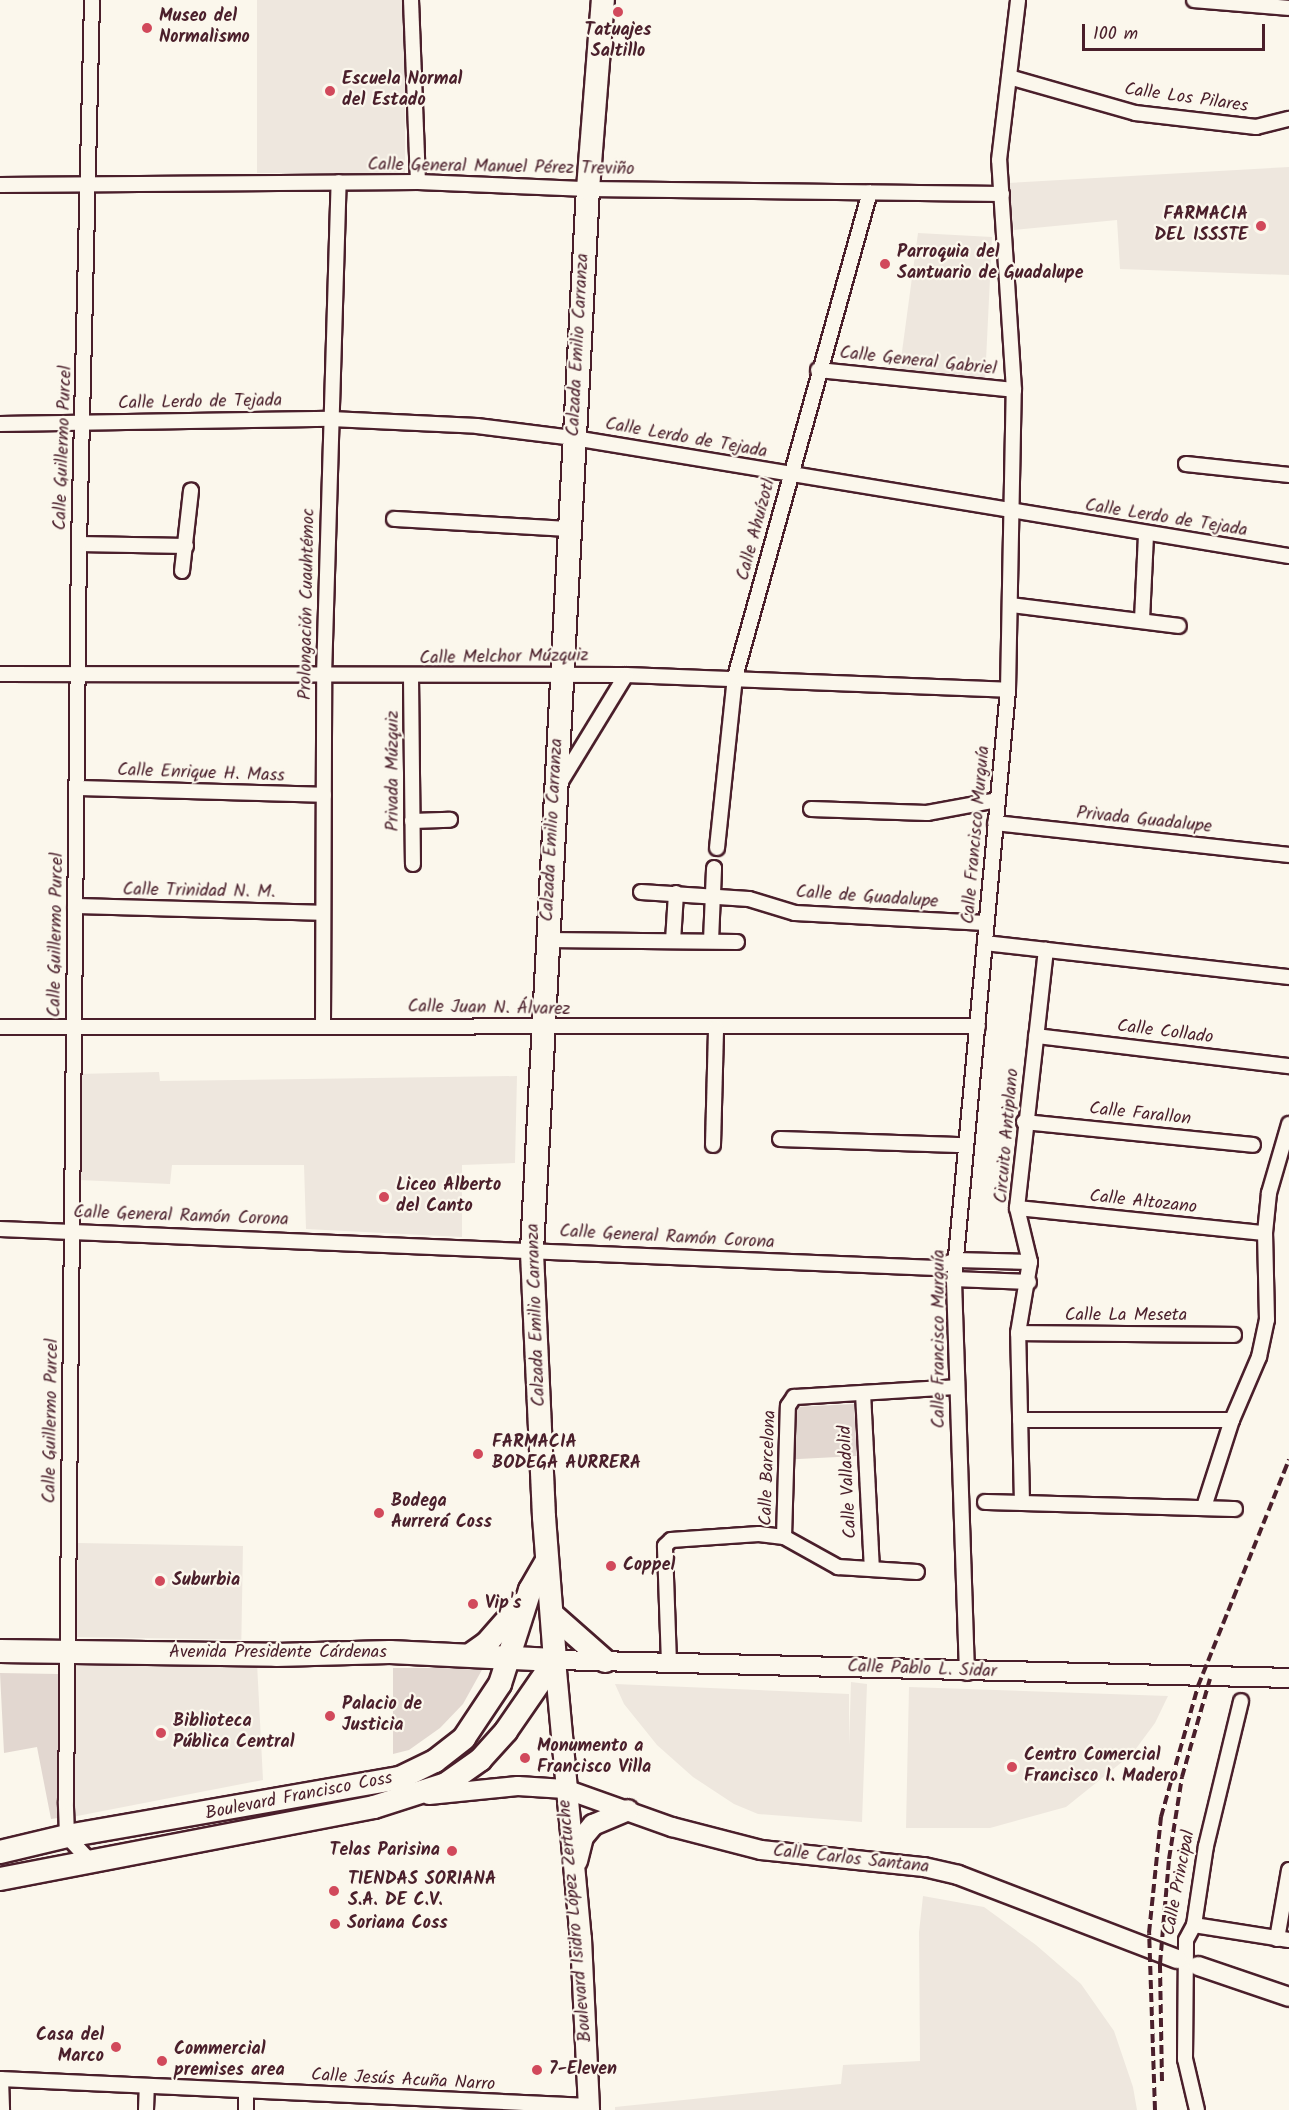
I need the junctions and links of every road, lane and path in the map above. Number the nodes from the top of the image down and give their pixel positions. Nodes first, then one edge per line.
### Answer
1 (92, 0) edge
2 (411, 0) edge
3 (603, 0) edge
4 (1018, 0) edge
5 (1194, 0) edge
6 (1289, 8) edge
7 (1009, 77) junction
8 (1289, 119) edge
9 (339, 182) junction
10 (418, 182) junction
11 (90, 184) junction
12 (0, 185) edge
13 (588, 189) junction
14 (870, 192) junction
15 (1002, 194) junction
16 (818, 370) junction
17 (1014, 390) junction
18 (331, 419) junction
19 (83, 422) junction
20 (0, 424) edge
21 (574, 438) junction
22 (1186, 464) dead end
23 (1289, 475) edge
24 (790, 476) junction
25 (191, 492) dead end
26 (1013, 512) junction
27 (394, 519) dead end
28 (570, 529) junction
29 (1146, 534) junction
30 (79, 544) junction
31 (186, 546) junction
32 (1289, 556) edge
33 (182, 572) dead end
34 (1011, 605) junction
35 (1142, 620) junction
36 (1179, 626) dead end
37 (0, 674) edge
38 (77, 675) junction
39 (562, 675) junction
40 (626, 675) junction
41 (324, 676) junction
42 (411, 677) junction
43 (735, 677) junction
44 (1008, 690) junction
45 (77, 788) junction
46 (557, 788) junction
47 (324, 795) junction
48 (997, 800) junction
49 (811, 809) dead end
50 (450, 820) dead end
51 (412, 821) junction
52 (995, 823) junction
53 (717, 848) dead end
54 (1289, 855) edge
55 (413, 864) dead end
56 (714, 868) dead end
57 (641, 892) dead end
58 (676, 892) junction
59 (714, 895) junction
60 (75, 906) junction
61 (322, 913) junction
62 (986, 923) junction
63 (547, 939) junction
64 (673, 941) junction
65 (711, 941) junction
66 (736, 942) dead end
67 (985, 943) junction
68 (1046, 950) junction
69 (1289, 977) edge
70 (323, 1026) junction
71 (978, 1026) junction
72 (0, 1027) edge
73 (74, 1027) junction
74 (542, 1028) junction
75 (716, 1028) junction
76 (1036, 1036) junction
77 (1289, 1066) edge
78 (1024, 1122) junction
79 (1289, 1124) edge
80 (780, 1139) dead end
81 (713, 1145) dead end
82 (965, 1145) junction
83 (1253, 1145) dead end
84 (1017, 1208) junction
85 (0, 1228) edge
86 (73, 1231) junction
87 (1265, 1233) junction
88 (531, 1250) junction
89 (956, 1260) junction
90 (1030, 1262) junction
91 (936, 1268) junction
92 (954, 1280) junction
93 (1029, 1282) junction
94 (1018, 1333) junction
95 (1234, 1335) dead end
96 (957, 1387) junction
97 (863, 1393) junction
98 (1020, 1420) junction
99 (1232, 1420) junction
100 (985, 1502) dead end
101 (1022, 1503) junction
102 (1204, 1507) junction
103 (1235, 1509) dead end
104 (784, 1537) junction
105 (547, 1561) junction
106 (872, 1569) junction
107 (917, 1572) dead end
108 (530, 1590) junction
109 (554, 1616) junction
110 (0, 1651) edge
111 (68, 1652) junction
112 (470, 1655) junction
113 (509, 1659) junction
114 (555, 1660) junction
115 (605, 1661) junction
116 (669, 1663) junction
117 (967, 1667) junction
118 (1289, 1678) edge
119 (1241, 1701) dead end
120 (565, 1789) junction
121 (309, 1794) junction
122 (412, 1797) junction
123 (628, 1810) junction
124 (191, 1817) junction
125 (67, 1836) junction
126 (201, 1839) junction
127 (0, 1852) edge
128 (134, 1852) junction
129 (90, 1861) junction
130 (1289, 1870) edge
131 (575, 1872) junction
132 (0, 1879) edge
133 (1194, 1924) junction
134 (1283, 1939) edge
135 (1177, 1959) dead end
136 (1198, 1966) dead end
137 (1289, 1997) edge
138 (0, 2079) edge
139 (147, 2086) junction
140 (246, 2092) junction
141 (348, 2095) junction
142 (456, 2106) edge
143 (589, 2108) edge
144 (2, 2110) edge
145 (146, 2110) edge
146 (246, 2110) edge
147 (347, 2110) edge
148 (1197, 2110) edge

1 - 11 street, Calle Guillermo Purcel
2 - 10 street
3 - 13 main road, Calzada Emilio Carranza
4 - 7 street, Calle Francisco Murguía
5 - 6 street
7 - 8 street, Calle Los Pilares
7 - 15 street, Calle Francisco Murguía
9 - 10 street, Calle General Manuel Pérez Treviño
9 - 11 street, Calle General Manuel Pérez Treviño
9 - 18 street, Prolongación Cuauhtémoc
10 - 13 street, Calle General Manuel Pérez Treviño
11 - 12 street, Calle General Manuel Pérez Treviño
11 - 19 street, Calle Guillermo Purcel
13 - 14 street, Calle General Manuel Pérez Treviño
13 - 21 main road, Calzada Emilio Carranza
14 - 15 street, Calle General Manuel Pérez Treviño
14 - 16 street, Calle Ahuízotl
15 - 17 street, Calle Francisco Murguía
16 - 17 street, Calle General Gabriel
16 - 24 street, Calle Ahuízotl
17 - 26 street, Calle Francisco Murguía
18 - 19 street, Calle Lerdo de Tejada
18 - 21 street, Calle Lerdo de Tejada
18 - 41 street, Prolongación Cuauhtémoc
19 - 20 street, Calle Lerdo de Tejada
19 - 30 street, Calle Guillermo Purcel
21 - 24 street, Calle Lerdo de Tejada
21 - 28 main road, Calzada Emilio Carranza
22 - 23 street
24 - 26 street, Calle Lerdo de Tejada
24 - 43 street, Calle Ahuízotl
25 - 31 street
26 - 29 street, Calle Lerdo de Tejada
26 - 34 street, Calle Francisco Murguía
27 - 28 street
28 - 39 main road, Calzada Emilio Carranza
29 - 32 street, Calle Lerdo de Tejada
29 - 35 street
30 - 31 street
30 - 38 street, Calle Guillermo Purcel
31 - 33 street
34 - 35 street
34 - 44 street, Calle Francisco Murguía
35 - 36 street
37 - 38 street, Calle Melchor Múzquiz
38 - 41 street, Calle Melchor Múzquiz
38 - 45 street, Calle Guillermo Purcel
39 - 40 street, Calle Melchor Múzquiz
39 - 42 street, Calle Melchor Múzquiz
39 - 46 main road, Calzada Emilio Carranza
40 - 43 street, Calle Melchor Múzquiz
40 - 46 street
41 - 42 street, Calle Melchor Múzquiz
41 - 47 street, Prolongación Cuauhtémoc
42 - 51 street, Privada Múzquiz
43 - 44 street, Calle Melchor Múzquiz
43 - 53 street, Calle Ahuízotl
44 - 48 street, Calle Francisco Murguía
45 - 47 street, Calle Enrique H. Mass
45 - 60 street, Calle Guillermo Purcel
46 - 63 main road, Calzada Emilio Carranza
47 - 61 street, Prolongación Cuauhtémoc
48 - 49 street
48 - 52 street, Calle Francisco Murguía
50 - 51 street
51 - 55 street, Privada Múzquiz
52 - 54 street, Privada Guadalupe
52 - 62 street, Calle Francisco Murguía
56 - 59 street
57 - 58 street, Calle de Guadalupe
58 - 59 street, Calle de Guadalupe
58 - 64 street
59 - 62 street, Calle de Guadalupe
59 - 65 street
60 - 61 street, Calle Trinidad N. M.
60 - 73 street, Calle Guillermo Purcel
61 - 70 street, Prolongación Cuauhtémoc
62 - 67 street, Calle Francisco Murguía
63 - 64 street
63 - 74 main road, Calzada Emilio Carranza
64 - 65 street
65 - 66 street
67 - 68 street
67 - 71 street, Calle Francisco Murguía
68 - 69 street
68 - 76 street, Circuito Antiplano
70 - 73 street, Calle Juan N. Álvarez
70 - 74 street, Calle Juan N. Álvarez
71 - 75 street, Calle Juan N. Álvarez
71 - 82 street, Calle Francisco Murguía
72 - 73 street, Calle Juan N. Álvarez
73 - 86 street, Calle Guillermo Purcel
74 - 75 street, Calle Juan N. Álvarez
74 - 88 main road, Calzada Emilio Carranza
75 - 81 street
76 - 77 street, Calle Collado
76 - 78 street, Circuito Antiplano
78 - 83 street, Calle Farallon
78 - 84 street, Circuito Antiplano
79 - 87 street
80 - 82 street
82 - 89 street, Calle Francisco Murguía
84 - 87 street, Calle Altozano
84 - 90 street, Circuito Antiplano
85 - 86 street, Calle General Ramón Corona
86 - 88 street, Calle General Ramón Corona
86 - 111 street, Calle Guillermo Purcel
87 - 99 street
88 - 91 street, Calle General Ramón Corona
88 - 105 main road, Calzada Emilio Carranza
89 - 90 street
89 - 91 street, Calle General Ramón Corona
89 - 92 street, Calle Francisco Murguía
90 - 93 street, Circuito Antiplano
91 - 92 street
92 - 93 street
92 - 96 street, Calle Francisco Murguía
93 - 94 street, Circuito Antiplano
94 - 95 street, Calle La Meseta
94 - 98 street, Circuito Antiplano
96 - 97 street
96 - 117 street, Calle Francisco Murguía
97 - 104 street, Calle Barcelona
97 - 106 street, Calle Valladolid
98 - 99 street
98 - 101 street, Circuito Antiplano
99 - 102 street
100 - 101 street
101 - 102 street
102 - 103 street
104 - 106 street
104 - 116 street
105 - 108 main road, Boulevard Francisco Coss
105 - 109 main road, Calzada Emilio Carranza
106 - 107 street
108 - 112 main road
108 - 113 main road, Boulevard Francisco Coss
109 - 114 main road, Calzada Emilio Carranza
109 - 115 main road
110 - 111 main road, Avenida Presidente Cárdenas
111 - 112 main road, Avenida Presidente Cárdenas
111 - 125 street, Calle Guillermo Purcel
112 - 113 main road, Avenida Presidente Cárdenas
113 - 114 main road, Avenida Presidente Cárdenas
113 - 121 main road, Boulevard Francisco Coss
114 - 115 street, Calle Pablo L. Sidar
114 - 120 main road, Boulevard Isidro López Zertuche
114 - 122 main road, Boulevard Francisco Coss
115 - 116 street, Calle Pablo L. Sidar
116 - 117 street, Calle Pablo L. Sidar
117 - 118 street, Calle Pablo L. Sidar
119 - 133 street, Calle Principal
120 - 122 street, Calle Carlos Santana
120 - 123 street, Calle Carlos Santana
120 - 131 main road, Boulevard Isidro López Zertuche
121 - 124 main road, Boulevard Francisco Coss
121 - 126 main road
122 - 126 main road, Boulevard Francisco Coss
123 - 131 main road
123 - 135 street, Calle Carlos Santana
124 - 125 main road, Boulevard Francisco Coss
124 - 128 main road
125 - 127 main road, Boulevard Francisco Coss
125 - 129 street
126 - 128 main road, Boulevard Francisco Coss
128 - 129 main road, Boulevard Francisco Coss
129 - 132 main road, Boulevard Francisco Coss
130 - 134 street
131 - 143 main road, Boulevard Isidro López Zertuche
133 - 134 street
133 - 148 street, Calle Principal
136 - 137 street
138 - 139 street, Calle Jesús Acuña Narro
138 - 144 street
139 - 140 street, Calle Jesús Acuña Narro
139 - 145 street
140 - 141 street, Calle Jesús Acuña Narro
140 - 146 street
141 - 142 street, Calle Jesús Acuña Narro
141 - 147 street
142 - 143 street, Calle Jesús Acuña Narro

